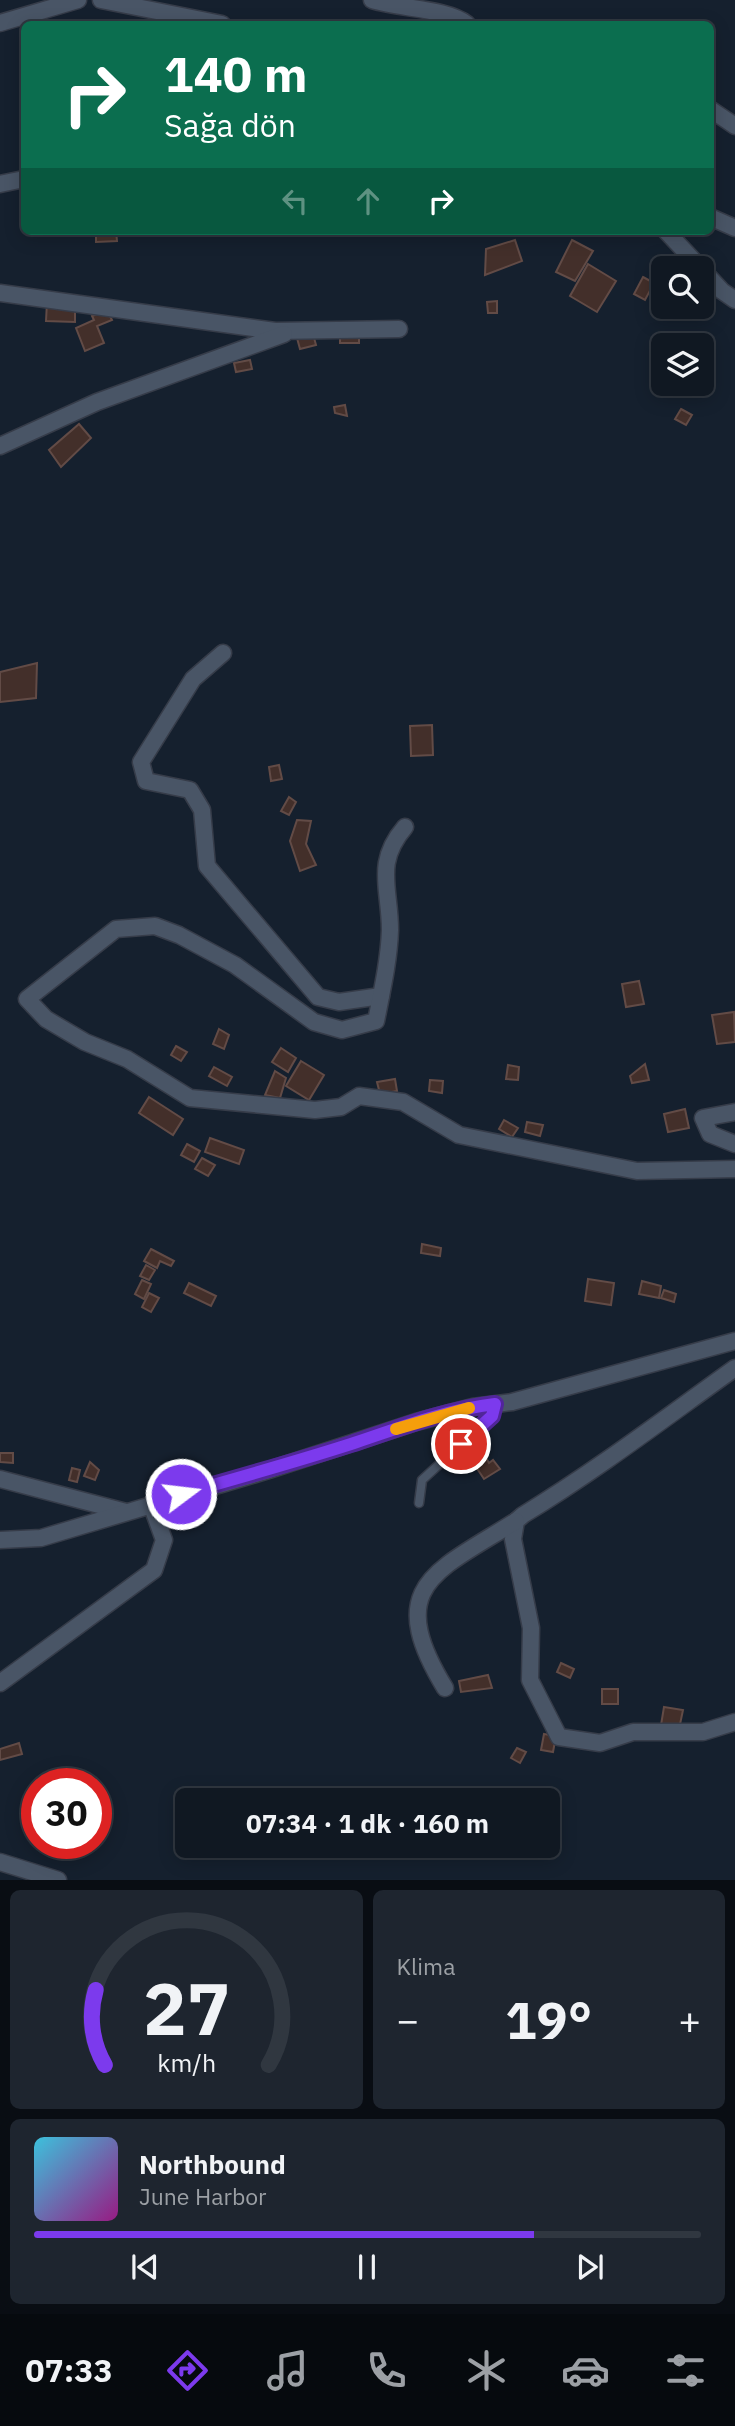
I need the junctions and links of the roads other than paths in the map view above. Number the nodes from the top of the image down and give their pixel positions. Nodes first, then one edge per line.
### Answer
1 (78, 0) edge
2 (101, 0) edge
3 (372, 0) edge
4 (207, 21) edge
5 (463, 21) edge
6 (0, 23) edge
7 (714, 112) edge
8 (735, 126) edge
9 (21, 180) edge
10 (0, 184) edge
11 (714, 219) edge
12 (735, 228) edge
13 (670, 235) edge
14 (0, 293) edge
15 (735, 300) edge
16 (399, 329) dead end
17 (292, 331) junction
18 (0, 446) edge
19 (223, 653) dead end
20 (405, 827) dead end
21 (381, 996) junction
22 (735, 1112) edge
23 (735, 1144) edge
24 (735, 1169) edge
25 (735, 1341) edge
26 (735, 1368) edge
27 (495, 1404) junction
28 (0, 1479) edge
29 (419, 1503) dead end
30 (151, 1504) junction
31 (126, 1512) junction
32 (516, 1521) junction
33 (0, 1540) edge
34 (0, 1683) edge
35 (445, 1688) dead end
36 (735, 1722) edge
37 (0, 1862) edge
38 (58, 1880) edge

1 - 6 street
2 - 4 street
3 - 5 street
7 - 8 street
9 - 10 street
11 - 12 street
13 - 15 street
14 - 17 street
16 - 17 street
17 - 18 street
19 - 21 street
20 - 21 street
21 - 24 street
22 - 23 street
25 - 27 street
26 - 32 street
27 - 29 lane
27 - 30 street
28 - 31 street
30 - 31 street
30 - 34 street
31 - 33 street
32 - 35 street
32 - 36 street
37 - 38 street

